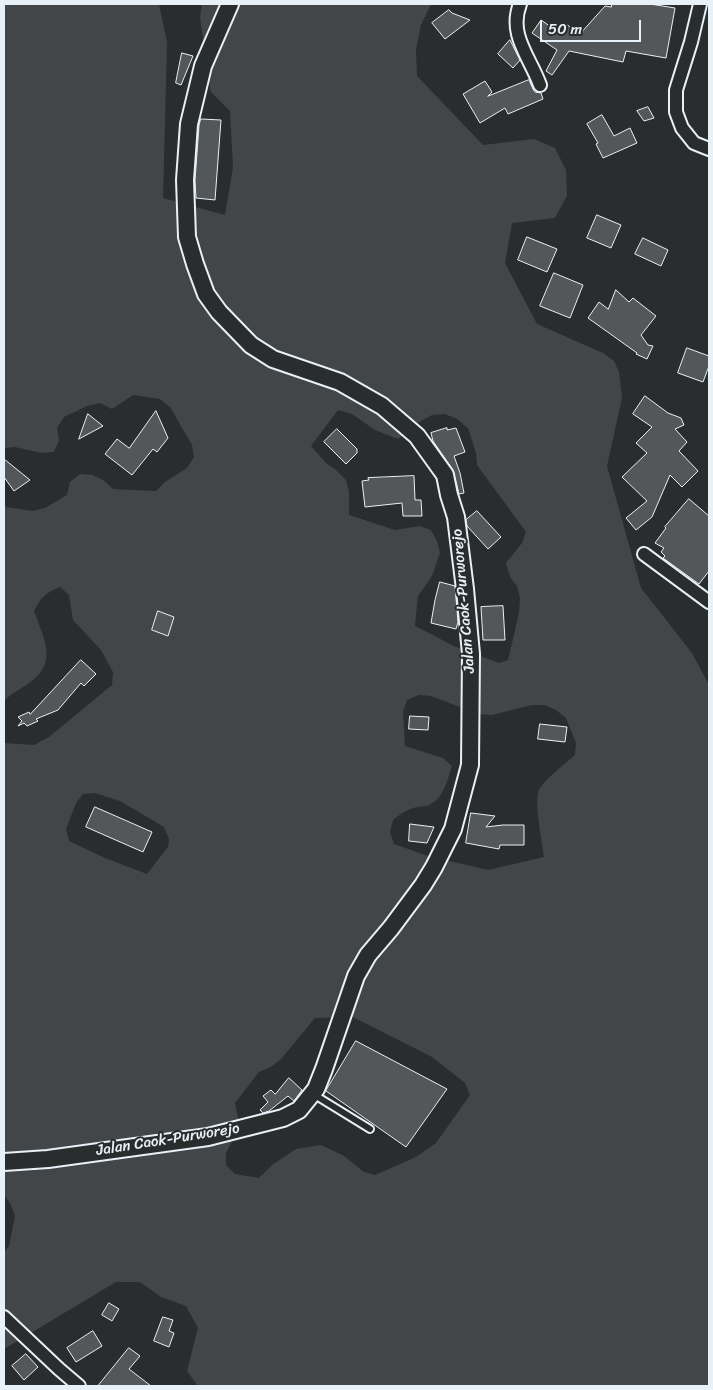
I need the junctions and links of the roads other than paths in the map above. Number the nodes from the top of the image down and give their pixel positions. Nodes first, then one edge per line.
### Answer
1 (230, 4) edge
2 (520, 4) edge
3 (700, 4) edge
4 (540, 85) dead end
5 (709, 149) edge
6 (644, 554) dead end
7 (709, 602) edge
8 (312, 1094) junction
9 (370, 1130) dead end
10 (4, 1162) edge
11 (4, 1317) edge
12 (80, 1386) edge

1 - 8 street, Jalan Caok-Purworejo
2 - 4 street
3 - 5 street
6 - 7 street
8 - 9 lane
8 - 10 street, Jalan Caok-Purworejo
11 - 12 street

